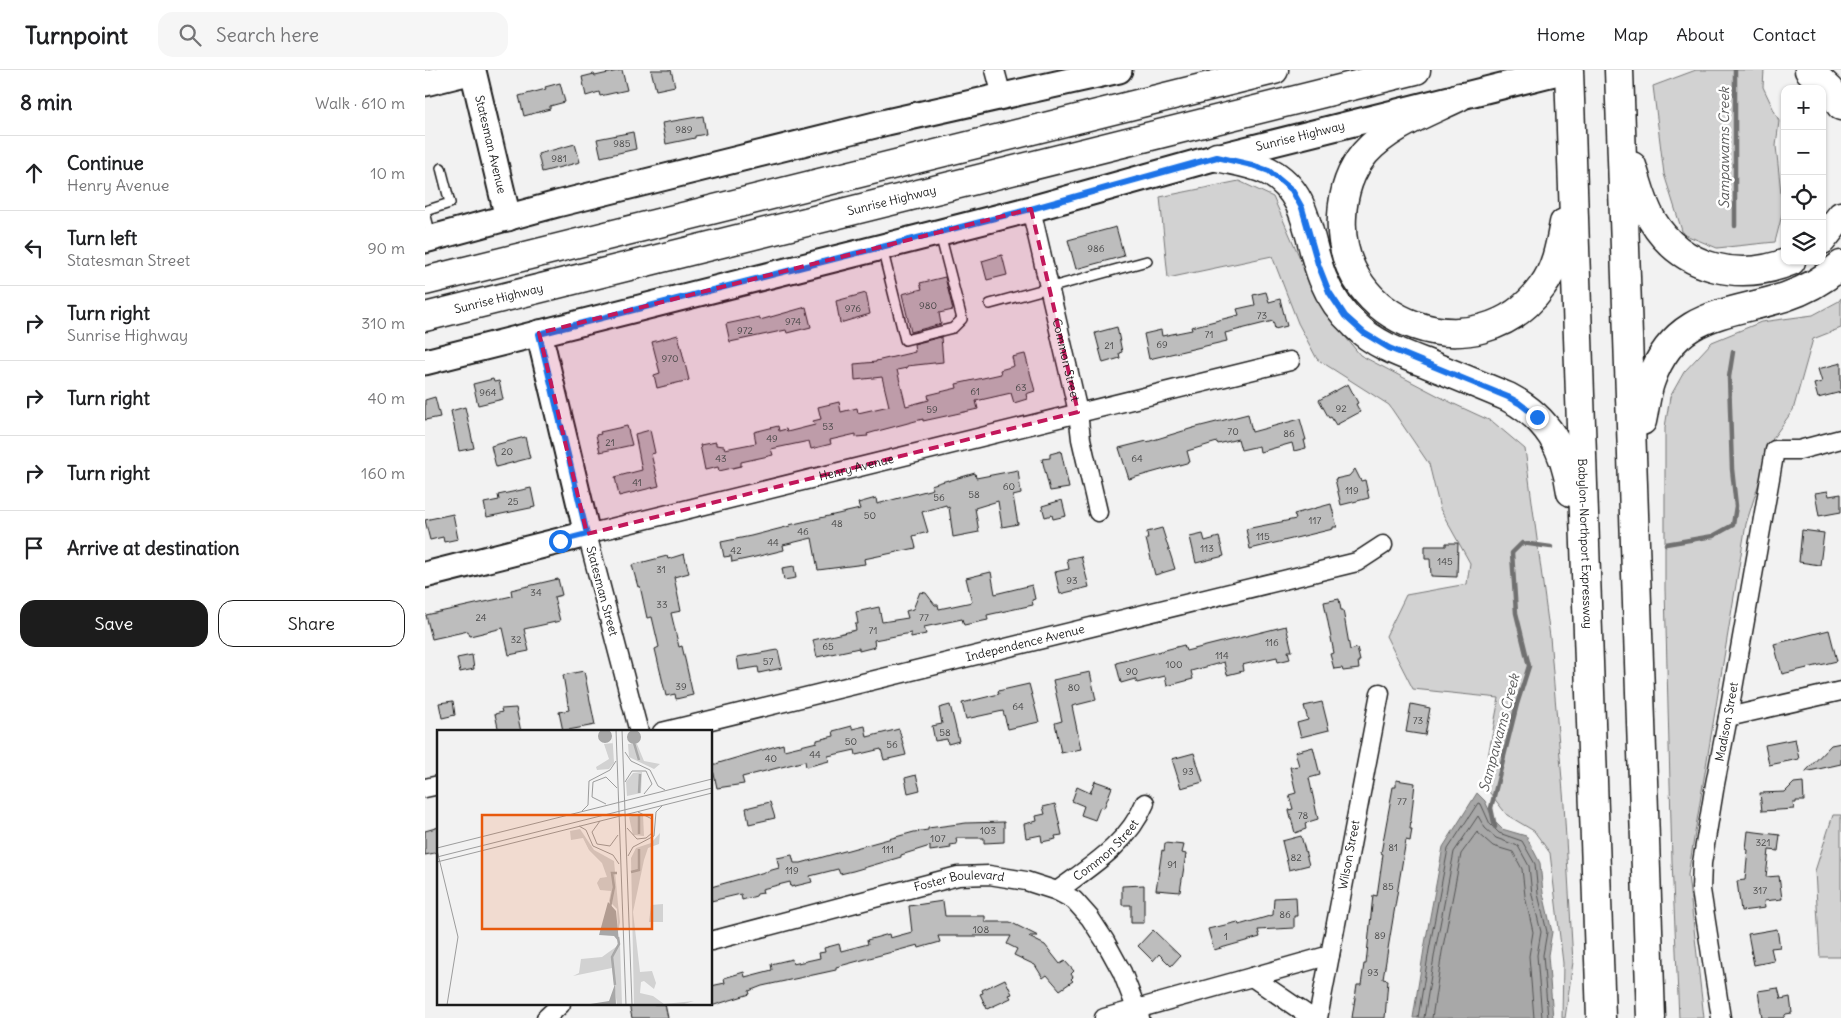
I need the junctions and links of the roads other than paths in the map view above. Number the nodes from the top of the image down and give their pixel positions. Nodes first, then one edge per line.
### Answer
1 (995, 70) edge
2 (1119, 70) edge
3 (1274, 70) edge
4 (1416, 70) edge
5 (1568, 70) edge
6 (1619, 70) edge
7 (1809, 70) edge
8 (475, 71) edge
9 (425, 83) edge
10 (1001, 96) junction
11 (1459, 97) junction
12 (1841, 106) edge
13 (1621, 128) junction
14 (1217, 157) junction
15 (441, 168) dead end
16 (1573, 185) junction
17 (1031, 209) junction
18 (425, 211) edge
19 (1841, 216) edge
20 (508, 218) junction
21 (940, 232) junction
22 (1826, 235) edge
23 (429, 239) edge
24 (882, 247) junction
25 (1147, 261) dead end
26 (1781, 264) edge
27 (1841, 265) edge
28 (425, 281) edge
29 (1049, 287) junction
30 (990, 304) dead end
31 (425, 317) edge
32 (539, 334) junction
33 (1290, 361) dead end
34 (425, 362) edge
35 (1078, 412) junction
36 (1841, 439) edge
37 (1633, 474) junction
38 (1098, 512) dead end
39 (587, 534) junction
40 (1383, 545) dead end
41 (425, 575) edge
42 (1589, 625) junction
43 (1841, 691) edge
44 (1380, 692) dead end
45 (1729, 717) junction
46 (638, 730) edge
47 (670, 730) edge
48 (1145, 803) dead end
49 (1057, 891) junction
50 (713, 940) edge
51 (1330, 955) junction
52 (1252, 977) junction
53 (559, 1006) edge
54 (1139, 1013) edge
55 (546, 1018) edge
56 (1104, 1018) edge
57 (1312, 1018) edge
58 (1318, 1018) edge
59 (1601, 1018) edge
60 (1651, 1018) edge
61 (1721, 1018) edge

1 - 10 street
2 - 10 main road
3 - 28 main road
4 - 31 main road, Sunrise Highway
5 - 11 main road, Sunrise Highway
5 - 16 main road, Babylon-Northport Expressway
6 - 13 main road
7 - 12 main road
8 - 9 main road
8 - 20 main road, Statesman Avenue
10 - 20 main road
11 - 14 main road, Sunrise Highway
11 - 16 main road
13 - 26 main road
13 - 37 main road
14 - 17 main road, Sunrise Highway
14 - 42 main road
15 - 18 lane
16 - 42 main road, Babylon-Northport Expressway
17 - 21 main road, Sunrise Highway
17 - 29 street, Common Street
18 - 23 lane
19 - 22 main road
20 - 23 main road
21 - 24 main road, Sunrise Highway
21 - 24 lane
24 - 32 main road, Sunrise Highway
25 - 29 lane
27 - 37 main road
29 - 30 lane
29 - 35 street, Common Street
32 - 34 main road, Sunrise Highway
32 - 39 main road, Statesman Street
33 - 35 street, Henry Avenue
35 - 38 street, Common Street
35 - 39 street, Henry Avenue
36 - 45 street, Madison Street
37 - 60 main road
39 - 41 main road, Henry Avenue
39 - 46 street, Statesman Street
40 - 47 street, Independence Avenue
42 - 59 main road, Babylon-Northport Expressway
43 - 45 street
44 - 51 street, Wilson Street
45 - 61 street, Madison Street
48 - 49 street, Common Street
49 - 50 street, Foster Boulevard
49 - 54 street, Foster Boulevard
51 - 52 street
51 - 58 street, Wilson Street
52 - 54 street
52 - 57 street
53 - 55 street
54 - 56 street

